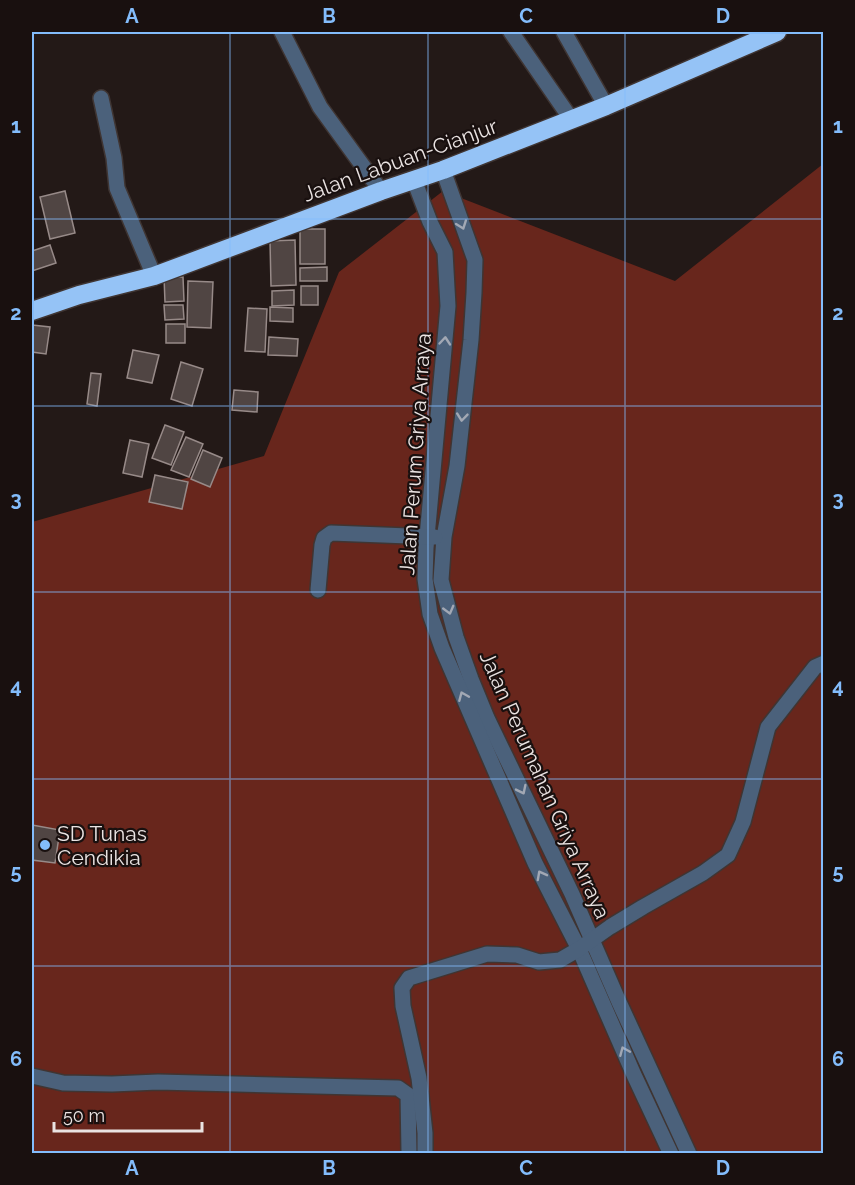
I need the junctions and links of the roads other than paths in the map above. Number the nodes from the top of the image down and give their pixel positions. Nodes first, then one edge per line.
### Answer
1 (282, 32) edge
2 (511, 32) edge
3 (564, 32) edge
4 (777, 32) edge
5 (756, 36) edge
6 (101, 98) dead end
7 (606, 106) junction
8 (571, 119) junction
9 (443, 170) junction
10 (414, 180) junction
11 (381, 191) junction
12 (154, 276) junction
13 (32, 311) edge
14 (428, 536) junction
15 (444, 537) junction
16 (318, 590) dead end
17 (824, 663) edge
18 (586, 944) junction
19 (32, 1076) edge
20 (654, 1076) junction
21 (648, 1105) junction
22 (417, 1153) edge
23 (671, 1154) edge
24 (690, 1154) edge

1 - 11 street
2 - 8 street
3 - 7 street
4 - 5 highway, Jalan Labuan-Cianjur
5 - 7 highway, Jalan Labuan-Cianjur
6 - 12 street
7 - 8 highway, Jalan Labuan-Cianjur
8 - 9 highway, Jalan Labuan-Cianjur
9 - 10 highway, Jalan Labuan-Cianjur
9 -> 15 street, Jalan Perumahan Griya Arraya
10 - 11 highway, Jalan Labuan-Cianjur
14 -> 10 street, Jalan Perum Griya Arraya
11 - 12 highway, Jalan Labuan-Cianjur
12 - 13 highway, Jalan Labuan-Cianjur
14 - 15 street
14 - 16 street
18 -> 14 street, Jalan Perum Griya Arraya
15 -> 18 street, Jalan Perumahan Griya Arraya
17 - 18 street
18 - 20 street, Jalan Perumahan Griya Arraya
21 -> 18 street, Jalan Perum Griya Arraya
18 - 22 street
19 - 22 street
20 - 21 street
20 - 24 street, Jalan Perumahan Griya Arraya
21 - 23 street, Jalan Perum Griya Arraya

